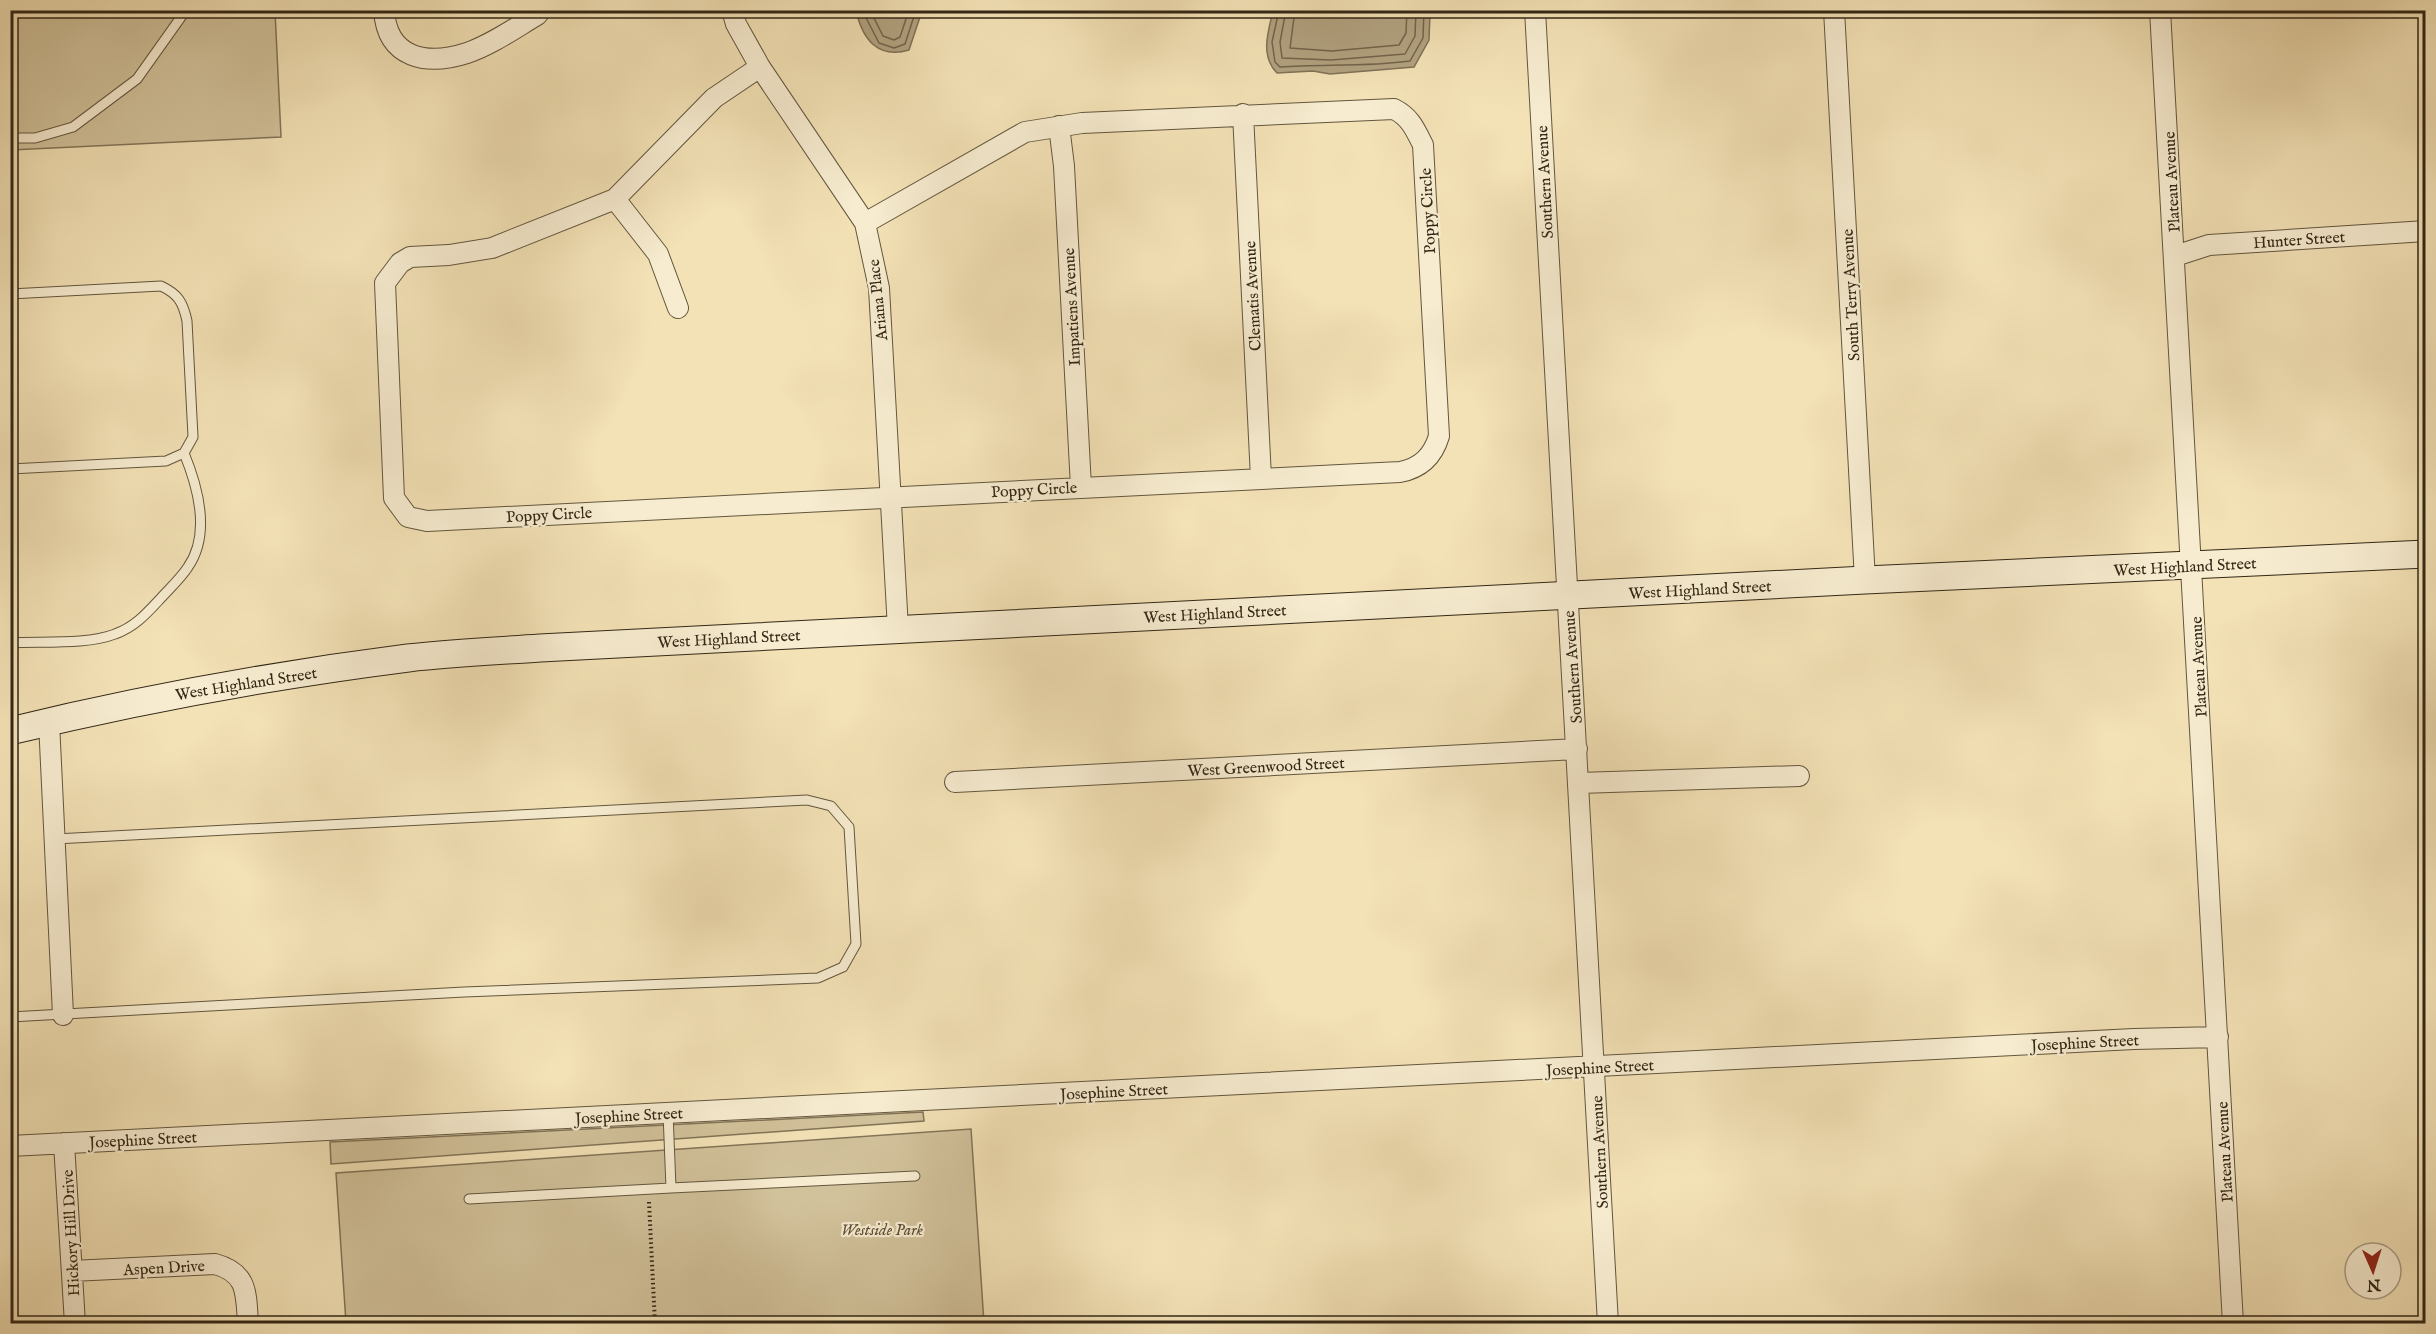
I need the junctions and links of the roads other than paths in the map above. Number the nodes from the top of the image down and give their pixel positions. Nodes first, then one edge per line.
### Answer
1 (186, 10) edge
2 (384, 10) edge
3 (542, 10) edge
4 (732, 10) edge
5 (1535, 10) edge
6 (1834, 10) edge
7 (2160, 10) edge
8 (760, 67) junction
9 (1243, 114) junction
10 (1059, 126) junction
11 (10, 138) edge
12 (615, 199) junction
13 (865, 223) junction
14 (2426, 231) edge
15 (2175, 256) junction
16 (10, 294) edge
17 (678, 308) dead end
18 (184, 453) junction
19 (10, 469) edge
20 (1261, 478) junction
21 (1081, 487) junction
22 (891, 496) junction
23 (2426, 554) edge
24 (2191, 566) junction
25 (1865, 580) junction
26 (1567, 597) junction
27 (898, 629) junction
28 (10, 643) edge
29 (49, 722) junction
30 (10, 731) edge
31 (1577, 749) junction
32 (1799, 776) dead end
33 (955, 782) dead end
34 (1580, 783) junction
35 (54, 839) junction
36 (63, 1015) junction
37 (10, 1017) edge
38 (2218, 1037) junction
39 (1594, 1067) junction
40 (668, 1113) junction
41 (64, 1143) junction
42 (10, 1146) edge
43 (915, 1176) dead end
44 (671, 1188) junction
45 (469, 1199) dead end
46 (72, 1271) junction
47 (75, 1323) edge
48 (248, 1323) edge
49 (1608, 1323) edge
50 (2232, 1323) edge

1 - 11 lane
2 - 3 street
4 - 8 street, Ariana Place
5 - 26 street, Southern Avenue
6 - 25 street, South Terry Avenue
7 - 15 street, Plateau Avenue
8 - 12 street, Poppy Circle
8 - 13 street, Ariana Place
9 - 10 street, Poppy Circle
9 - 20 street, Clematis Avenue
9 - 20 street, Poppy Circle
10 - 13 street, Poppy Circle
10 - 21 street, Impatiens Avenue
12 - 17 street
12 - 22 street, Poppy Circle
13 - 22 street, Ariana Place
14 - 15 street, Hunter Street
15 - 24 street, Plateau Avenue
16 - 18 lane
18 - 19 lane
18 - 28 lane
20 - 21 street, Poppy Circle
21 - 22 street, Poppy Circle
22 - 27 street, Ariana Place
23 - 24 street, West Highland Street
24 - 25 street, West Highland Street
24 - 38 street, Plateau Avenue
25 - 26 street, West Highland Street
26 - 27 street, West Highland Street
26 - 31 street, Southern Avenue
27 - 29 street, West Highland Street
29 - 30 street, West Highland Street
29 - 35 street
31 - 33 street, West Greenwood Street
31 - 34 street, Southern Avenue
32 - 34 street
34 - 39 street, Southern Avenue
35 - 36 street
35 - 36 lane
36 - 37 lane
38 - 39 street, Josephine Street
38 - 50 street, Plateau Avenue
39 - 40 street, Josephine Street
39 - 49 street, Southern Avenue
40 - 41 street, Josephine Street
40 - 44 lane
41 - 42 street, Josephine Street
41 - 46 street, Hickory Hill Drive
43 - 44 lane
44 - 45 lane
46 - 47 street, Hickory Hill Drive
46 - 48 street, Aspen Drive

